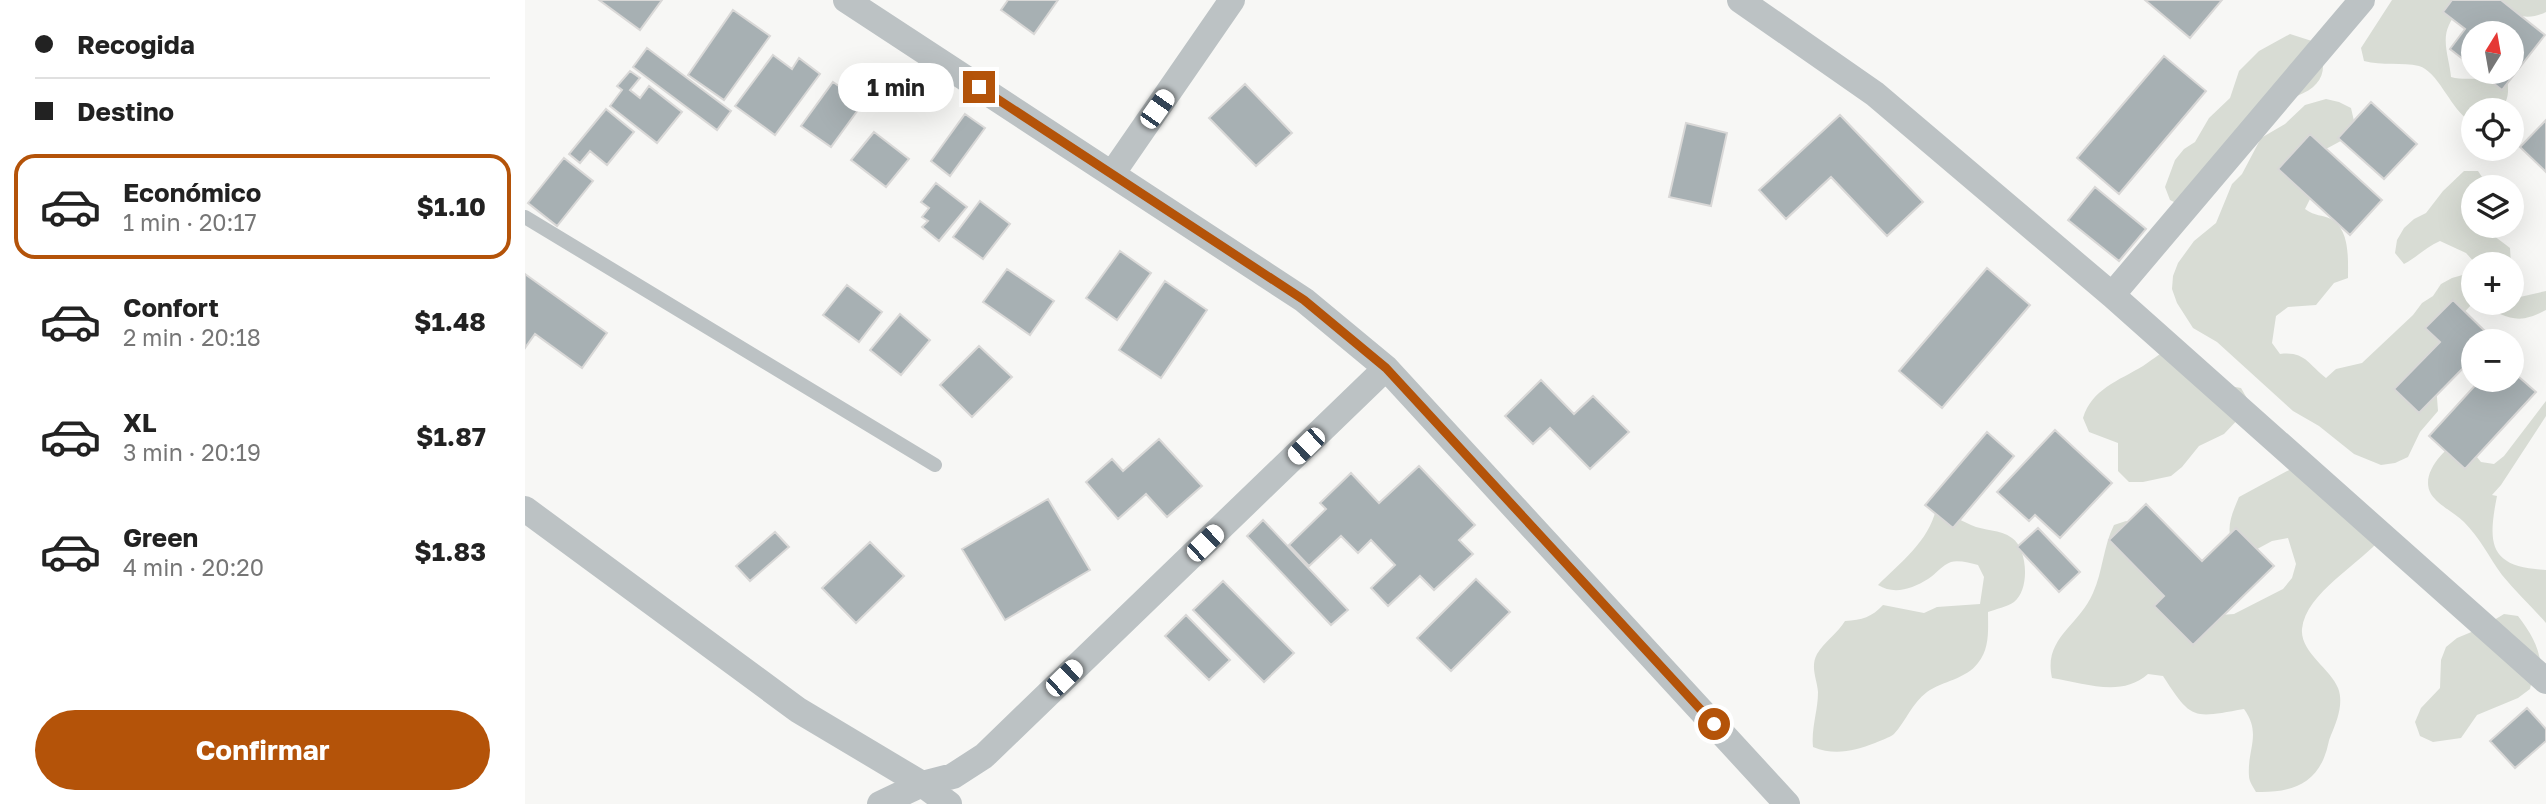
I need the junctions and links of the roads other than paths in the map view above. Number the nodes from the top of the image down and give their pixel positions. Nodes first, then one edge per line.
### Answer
1 (846, 0) edge
2 (1233, 0) edge
3 (1739, 0) edge
4 (2362, 0) edge
5 (1112, 174) junction
6 (525, 217) edge
7 (2112, 295) junction
8 (1386, 368) junction
9 (935, 466) dead end
10 (525, 509) edge
11 (2546, 681) edge
12 (922, 784) junction
13 (880, 804) edge
14 (949, 804) edge
15 (1787, 804) edge

1 - 5 street
2 - 5 street
3 - 7 street
4 - 7 street
5 - 8 street
6 - 9 lane
7 - 11 street
8 - 12 street
8 - 15 street
10 - 12 street
12 - 13 street
12 - 14 street

